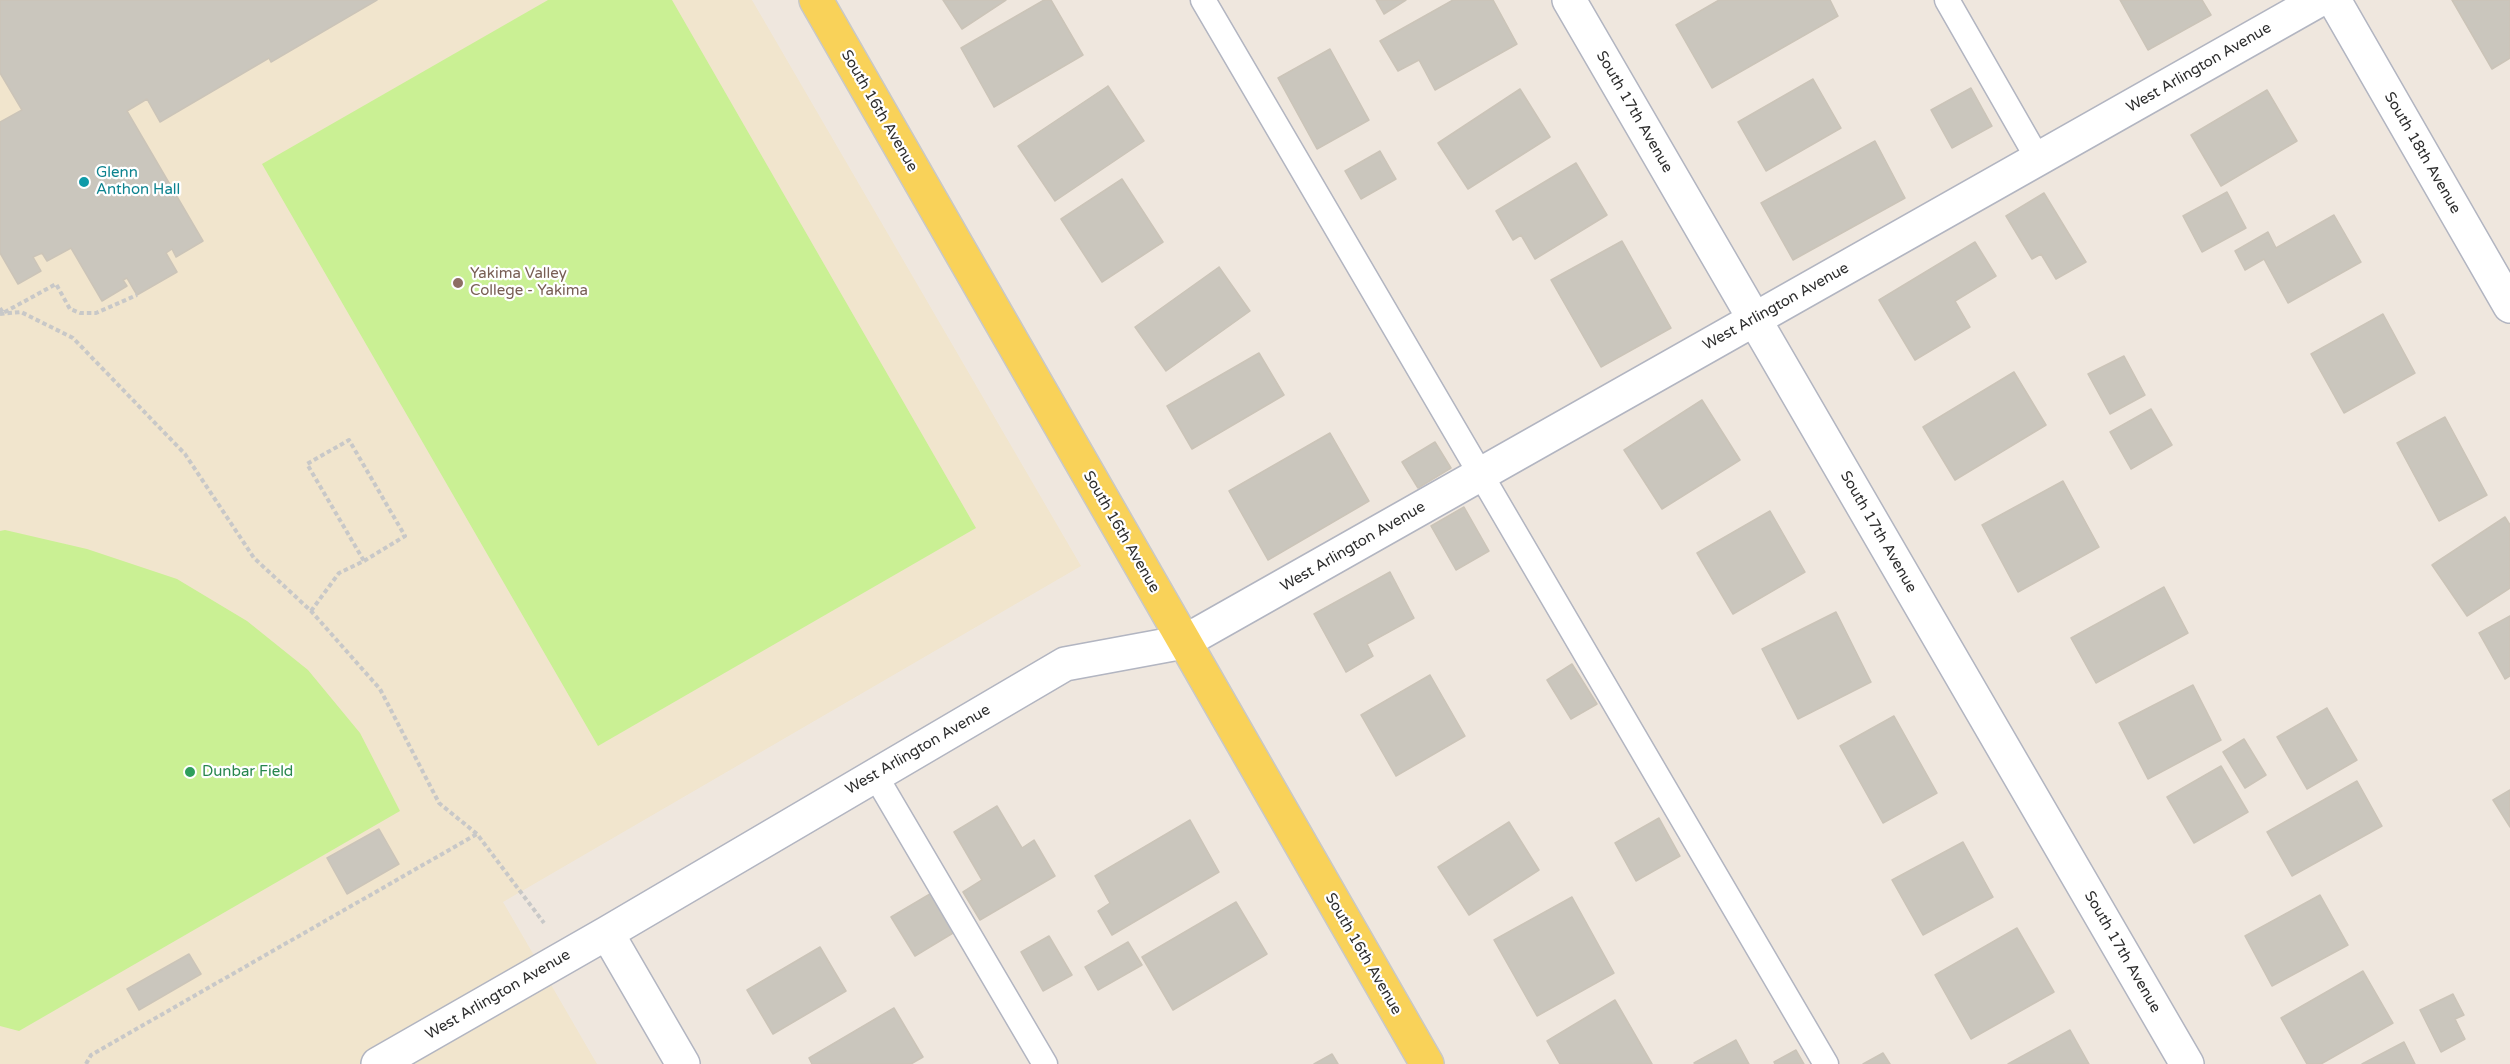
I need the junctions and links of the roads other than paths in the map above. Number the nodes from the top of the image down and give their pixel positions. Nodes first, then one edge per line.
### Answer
1 (816, 0) edge
2 (1203, 0) edge
3 (1569, 0) edge
4 (1947, 0) edge
5 (2319, 0) edge
6 (2334, 0) edge
7 (2038, 159) junction
8 (2510, 306) edge
9 (1755, 320) junction
10 (1482, 474) junction
11 (1184, 642) junction
12 (875, 775) junction
13 (607, 933) junction
14 (378, 1064) edge
15 (683, 1064) edge
16 (1045, 1064) edge
17 (1427, 1064) edge
18 (1826, 1064) edge
19 (2187, 1064) edge

1 - 11 main road, South 16th Avenue
2 - 10 lane
3 - 9 street, South 17th Avenue
4 - 7 lane
5 - 7 street, West Arlington Avenue
6 - 8 street, South 18th Avenue
7 - 9 street, West Arlington Avenue
9 - 10 street, West Arlington Avenue
9 - 19 street, South 17th Avenue
10 - 11 street, West Arlington Avenue
10 - 18 lane
11 - 12 street, West Arlington Avenue
11 - 17 main road, South 16th Avenue
12 - 13 street, West Arlington Avenue
12 - 16 lane
13 - 14 street, West Arlington Avenue
13 - 15 street

